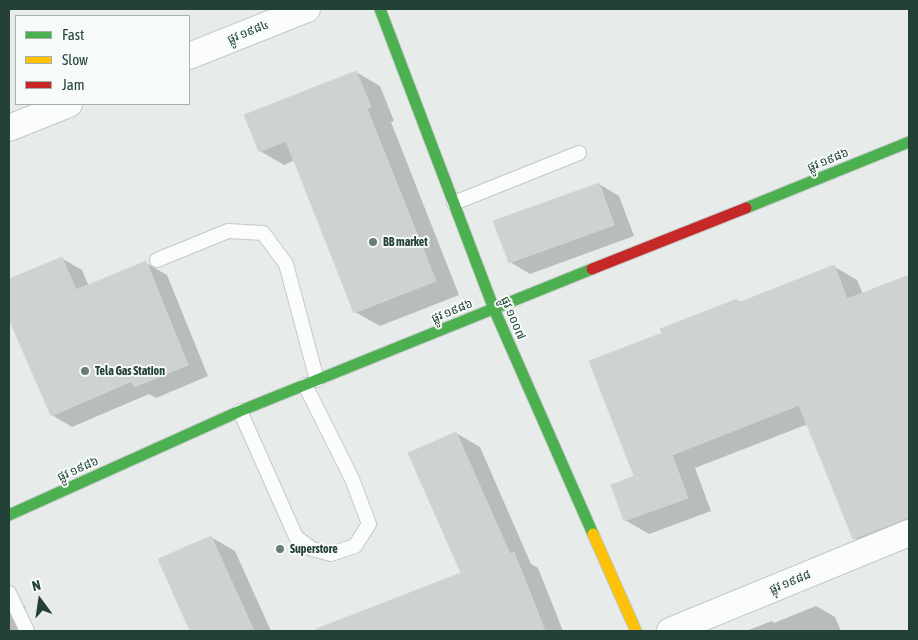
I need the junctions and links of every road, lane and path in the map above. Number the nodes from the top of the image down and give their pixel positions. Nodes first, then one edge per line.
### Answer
1 (307, 9) edge
2 (380, 9) edge
3 (190, 56) edge
4 (66, 105) edge
5 (9, 128) edge
6 (909, 142) edge
7 (579, 153) dead end
8 (454, 203) junction
9 (157, 260) dead end
10 (494, 309) junction
11 (311, 382) junction
12 (240, 411) junction
13 (9, 515) edge
14 (909, 533) edge
15 (9, 593) edge
16 (26, 631) edge
17 (636, 631) edge
18 (670, 631) edge

1 - 3 street, ផ្លូវ ១៩៨៤
2 - 8 main road, ផ្លូវ ១០០៧
4 - 5 street
6 - 10 main road, ផ្លូវ ១៩៨៦
7 - 8 lane
8 - 10 main road, ផ្លូវ ១០០៧
9 - 11 lane
10 - 11 main road, ផ្លូវ ១៩៨៦
10 - 17 main road, ផ្លូវ ១០០៧
11 - 12 main road, ផ្លូវ ១៩៨៦
11 - 12 lane
12 - 13 main road, ផ្លូវ ១៩៨៦
14 - 18 street, ផ្លុវ ១៩៨៨
15 - 16 lane

